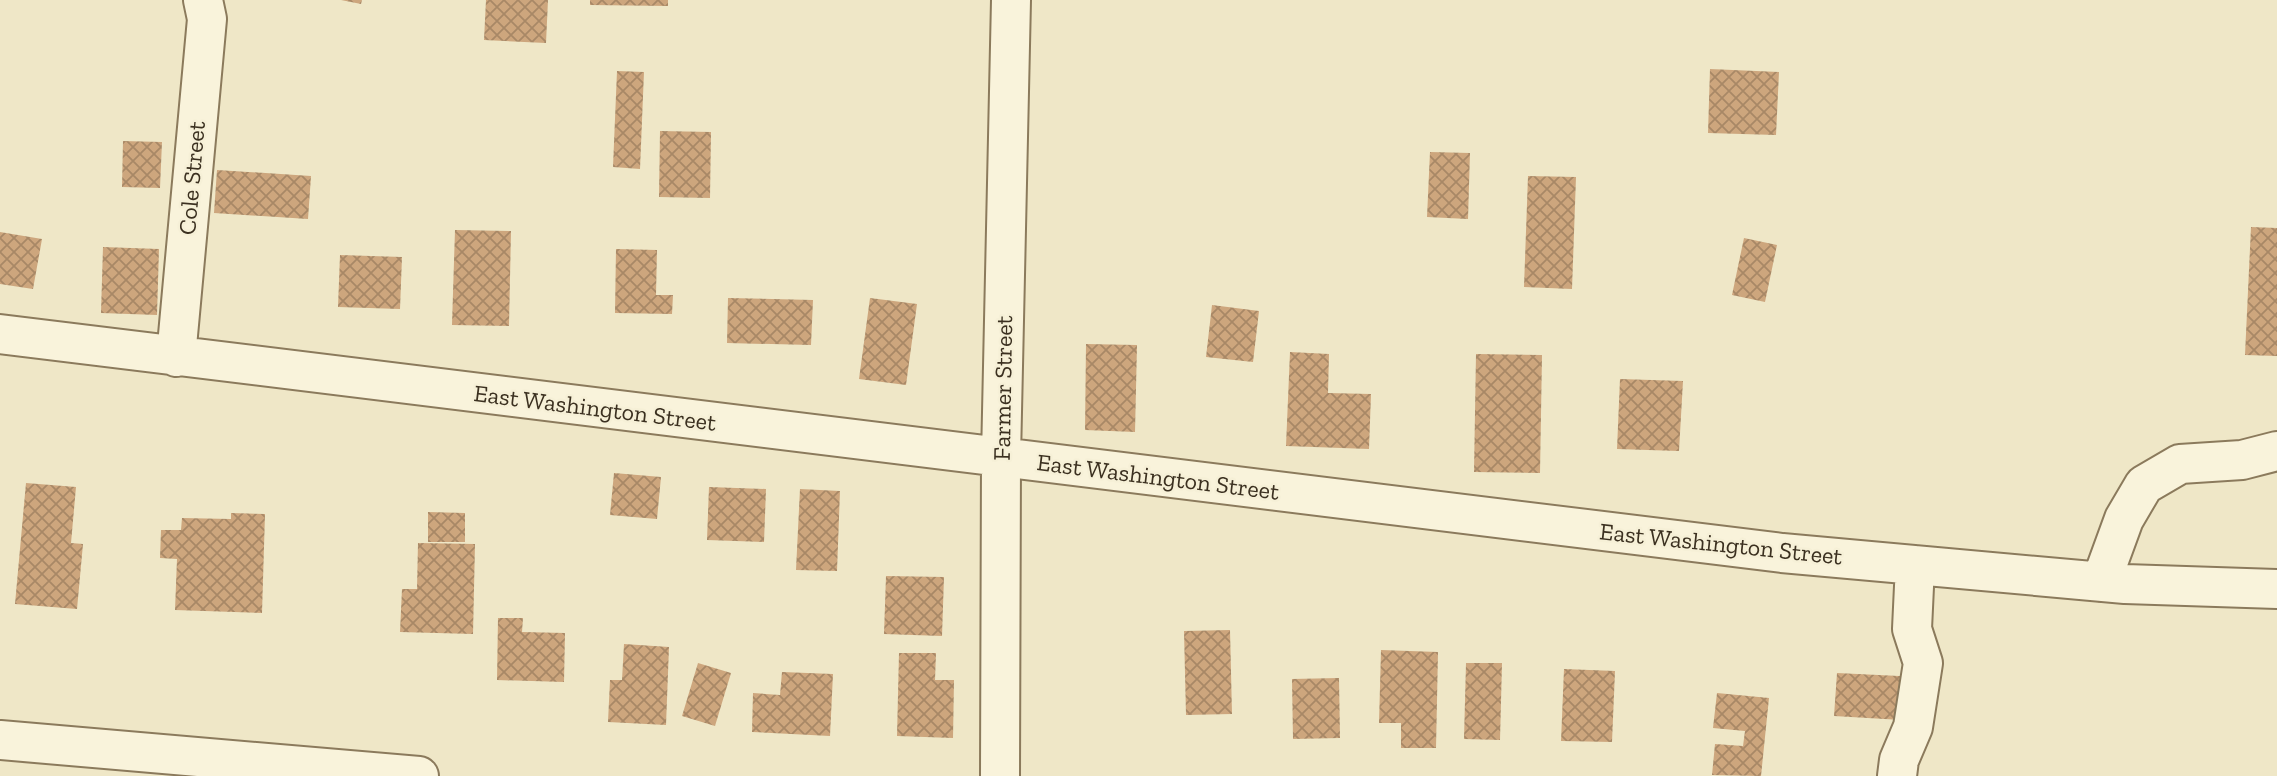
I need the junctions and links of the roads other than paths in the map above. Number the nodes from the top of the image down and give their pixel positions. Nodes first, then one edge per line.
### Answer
1 (203, 0) edge
2 (1011, 0) edge
3 (0, 334) edge
4 (176, 357) junction
5 (2277, 451) edge
6 (1001, 458) junction
7 (1915, 565) junction
8 (2101, 582) junction
9 (2277, 589) edge
10 (0, 740) edge
11 (419, 776) edge
12 (1000, 776) edge
13 (1897, 776) edge

1 - 4 street, Cole Street
2 - 6 street, Farmer Street
3 - 4 street, East Washington Street
4 - 6 street, East Washington Street
5 - 8 street
6 - 7 street, East Washington Street
6 - 12 street, Farmer Street
7 - 8 street, East Washington Street
7 - 13 street
8 - 9 street, East Washington Street
10 - 11 street

